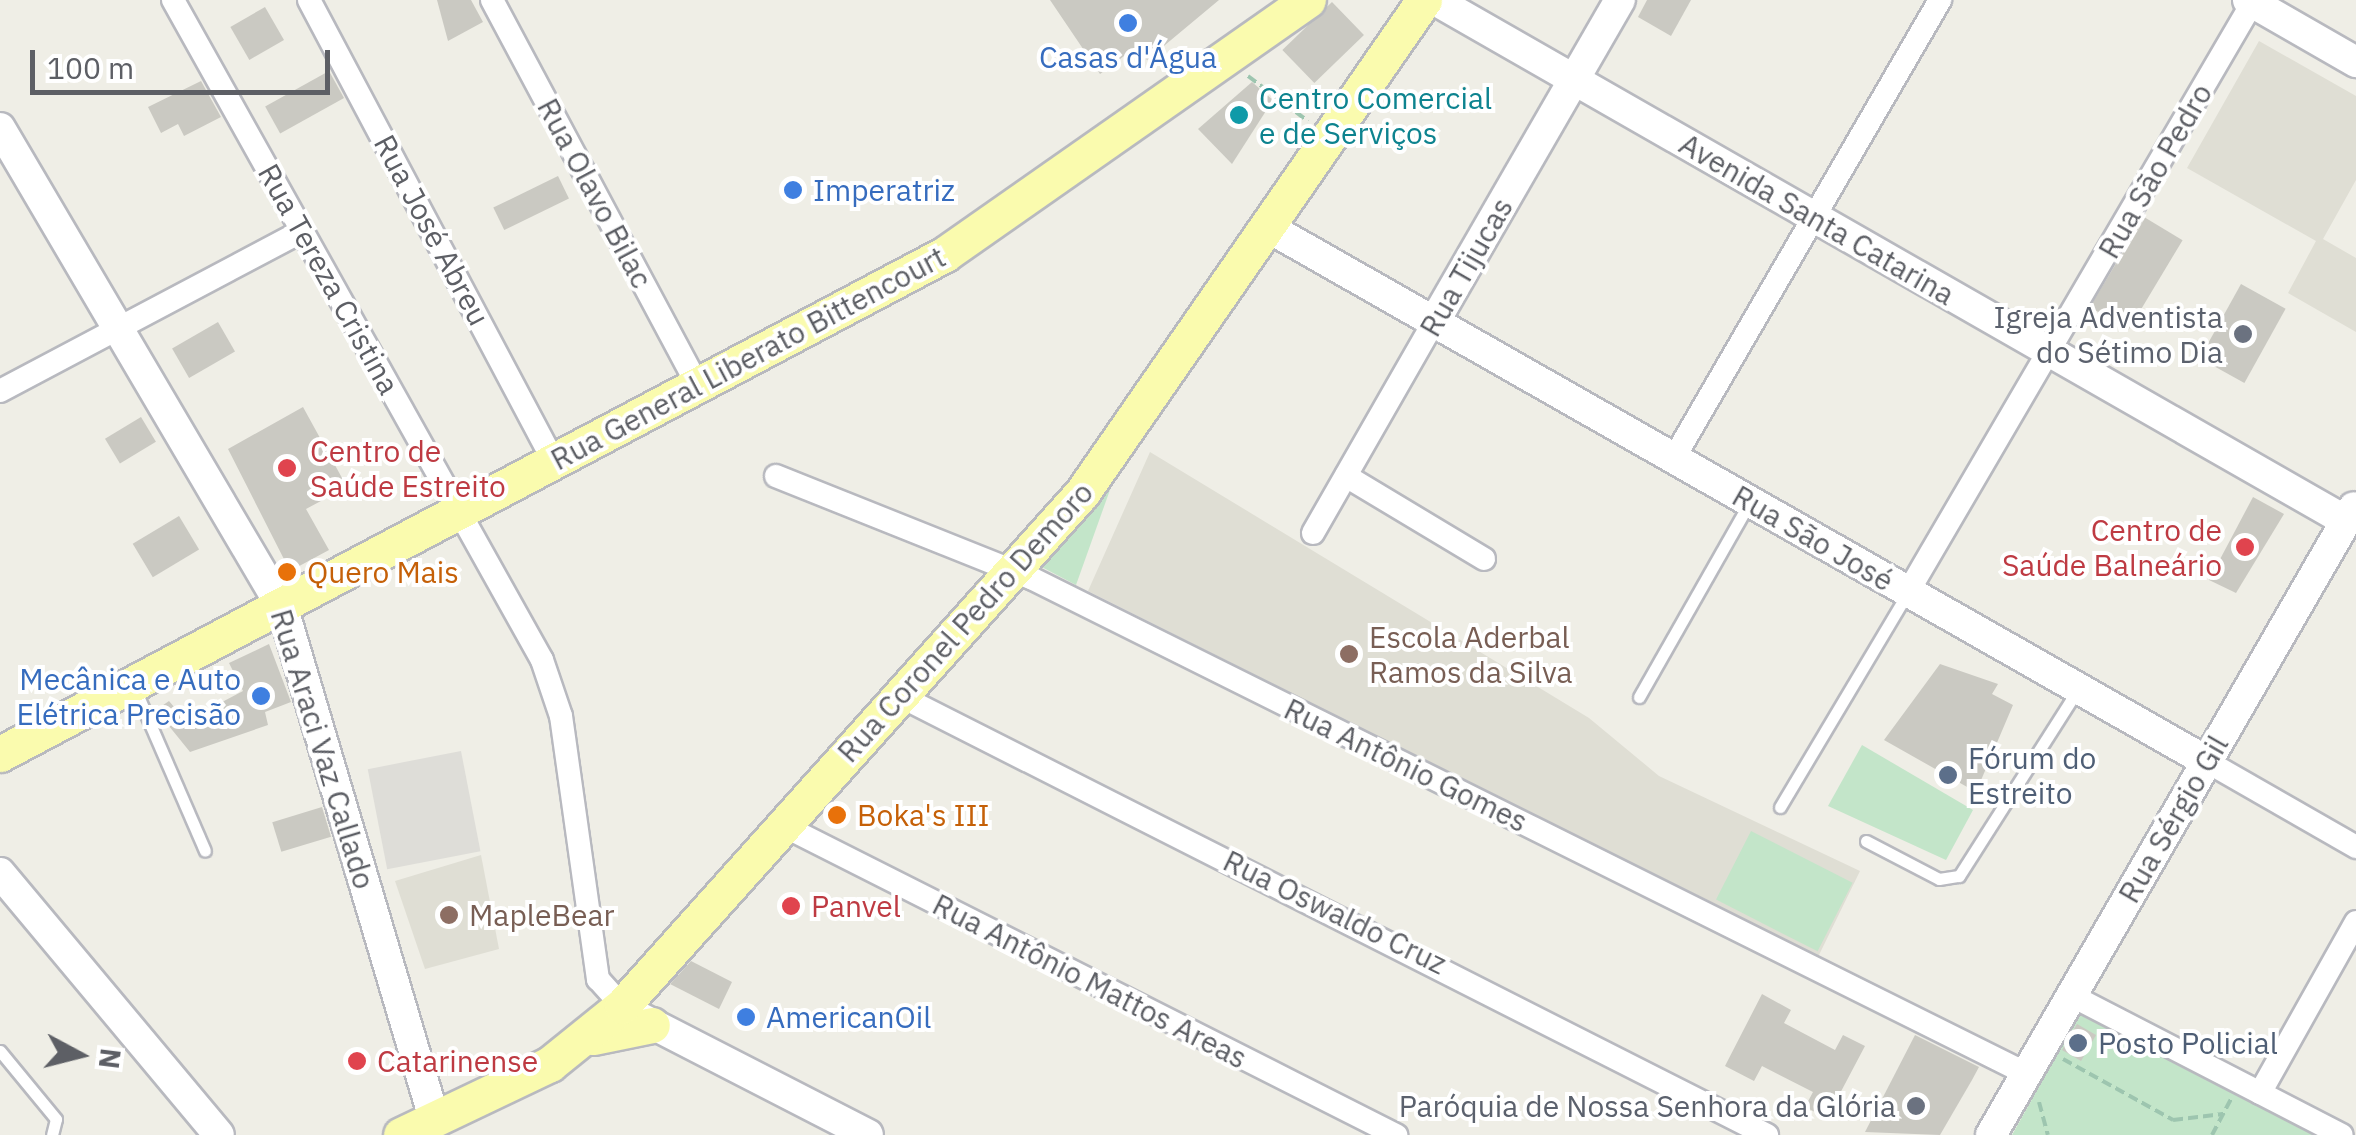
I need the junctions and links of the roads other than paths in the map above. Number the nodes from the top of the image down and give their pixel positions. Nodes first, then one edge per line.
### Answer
1 (173, 0) edge
2 (309, 0) edge
3 (492, 0) edge
4 (1308, 0) edge
5 (1424, 0) edge
6 (1435, 0) edge
7 (1620, 0) edge
8 (1940, 0) edge
9 (2252, 1) edge
10 (2356, 62) edge
11 (1574, 80) junction
12 (0, 128) edge
13 (1814, 217) junction
14 (1270, 229) junction
15 (302, 231) junction
16 (1434, 322) junction
17 (116, 330) junction
18 (2049, 351) junction
19 (698, 385) junction
20 (0, 391) edge
21 (1674, 458) junction
22 (554, 462) junction
23 (776, 476) dead end
24 (1346, 476) junction
25 (1750, 502) junction
26 (459, 512) junction
27 (2353, 517) edge
28 (1313, 533) dead end
29 (1484, 559) dead end
30 (1013, 571) junction
31 (1908, 592) junction
32 (283, 609) junction
33 (133, 685) junction
34 (2078, 689) junction
35 (900, 696) junction
36 (1639, 698) dead end
37 (0, 754) edge
38 (2206, 761) junction
39 (1780, 807) dead end
40 (784, 826) junction
41 (1866, 840) dead end
42 (2356, 847) edge
43 (205, 851) dead end
44 (0, 873) edge
45 (2356, 922) edge
46 (2084, 1002) dead end
47 (637, 1016) junction
48 (0, 1051) edge
49 (2031, 1081) junction
50 (2250, 1088) junction
51 (437, 1126) edge
52 (52, 1135) edge
53 (220, 1135) edge
54 (400, 1135) edge
55 (868, 1135) edge
56 (1396, 1135) edge
57 (1767, 1135) edge
58 (1991, 1135) edge
59 (2342, 1135) edge

1 - 15 street, Rua Tereza Cristina
2 - 22 street, Rua José Abreu
3 - 19 street, Rua Olavo Bilac
4 - 19 main road, Rua General Liberato Bittencourt
5 - 14 main road, Rua Coronel Pedro Demoro
6 - 11 street, Avenida Santa Catarina
7 - 11 street, Rua Tijucas
8 - 13 street
9 - 10 street
9 - 18 street, Rua São Pedro
11 - 13 street, Avenida Santa Catarina
11 - 16 street, Rua Tijucas
12 - 17 street, Rua Araci Vaz Callado
13 - 18 street, Avenida Santa Catarina
13 - 21 street
14 - 16 street, Rua São José
14 - 30 main road, Rua Coronel Pedro Demoro
15 - 17 street
15 - 26 street, Rua Tereza Cristina
16 - 21 street, Rua São José
16 - 24 street, Rua Tijucas
17 - 20 street
17 - 32 street, Rua Araci Vaz Callado
18 - 27 street, Avenida Santa Catarina
18 - 31 street, Rua São Pedro
19 - 22 main road, Rua General Liberato Bittencourt
21 - 25 street, Rua São José
22 - 26 main road, Rua General Liberato Bittencourt
23 - 30 street, Rua Antônio Gomes
24 - 28 street, Rua Tijucas
24 - 29 street
25 - 31 street, Rua São José
25 - 36 lane
26 - 32 main road, Rua General Liberato Bittencourt
26 - 47 street, Rua Tereza Cristina
27 - 38 street, Rua Sérgio Gil
30 - 35 main road, Rua Coronel Pedro Demoro
30 - 49 street, Rua Antônio Gomes
31 - 34 street, Rua São José
31 - 39 lane, Rua São Pedro
32 - 33 main road, Rua General Liberato Bittencourt
32 - 51 street, Rua Araci Vaz Callado
33 - 37 main road, Rua General Liberato Bittencourt
33 - 43 lane
34 - 38 street, Rua São José
34 - 41 lane
35 - 40 main road, Rua Coronel Pedro Demoro
35 - 57 street, Rua Oswaldo Cruz
38 - 42 street, Rua São José
38 - 49 street, Rua Sérgio Gil
40 - 47 main road, Rua Coronel Pedro Demoro
40 - 56 street, Rua Antônio Mattos Areas
44 - 53 street
45 - 50 street
46 - 50 street
47 - 51 main road
47 - 55 street
48 - 52 lane
49 - 58 street, Rua Sérgio Gil
50 - 59 street
51 - 54 main road

